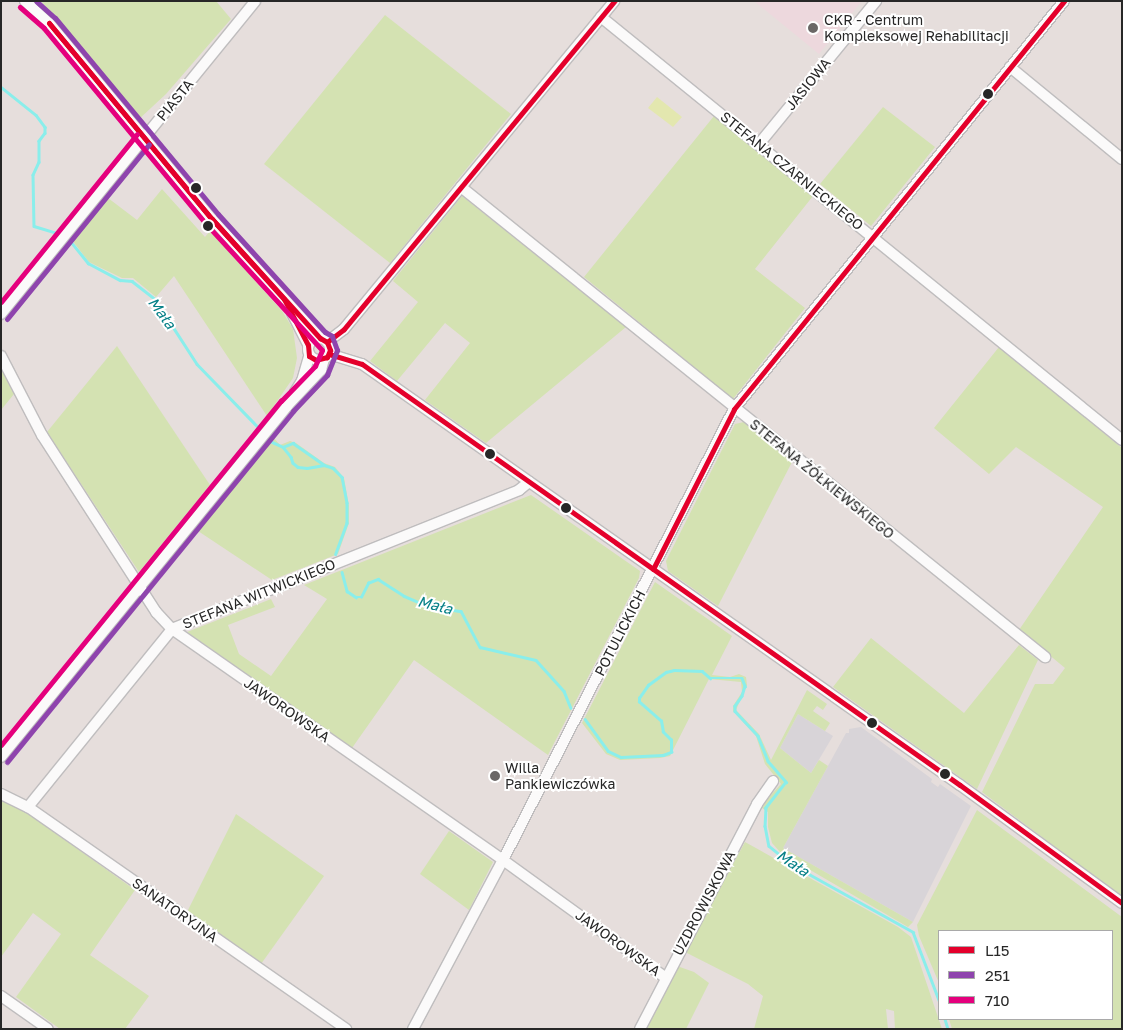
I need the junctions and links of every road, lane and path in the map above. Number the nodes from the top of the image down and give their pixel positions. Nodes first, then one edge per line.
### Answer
1 (25, 1) edge
2 (255, 1) edge
3 (614, 1) edge
4 (876, 1) edge
5 (1064, 1) edge
6 (601, 17) junction
7 (1010, 67) junction
8 (144, 138) junction
9 (759, 144) junction
10 (1122, 159) edge
11 (461, 187) junction
12 (873, 238) junction
13 (284, 299) junction
14 (1, 314) edge
15 (323, 340) junction
16 (308, 345) junction
17 (1, 356) edge
18 (309, 356) junction
19 (326, 356) junction
20 (287, 406) junction
21 (734, 409) junction
22 (1122, 440) edge
23 (529, 482) junction
24 (653, 569) junction
25 (141, 586) junction
26 (172, 629) junction
27 (1045, 657) dead end
28 (1, 757) edge
29 (773, 780) dead end
30 (1, 794) edge
31 (28, 807) junction
32 (503, 860) junction
33 (1122, 903) edge
34 (666, 978) junction
35 (1, 996) edge
36 (48, 1029) edge
37 (346, 1029) edge
38 (413, 1029) edge
39 (640, 1029) edge

1 - 8 street
2 - 8 street, PIASTA
3 - 6 street
4 - 9 street, JASIOWA
5 - 7 street, POTULICKICH
6 - 9 street, STEFANA CZARNIECKIEGO
6 - 11 street
7 - 10 street
7 - 12 street, POTULICKICH
8 - 13 street
8 - 14 street, PIASTA
9 - 12 street, STEFANA CZARNIECKIEGO
11 - 15 street
11 - 21 street, STEFANA ŻÓŁKIEWSKIEGO
12 - 21 street, POTULICKICH
12 - 22 street, STEFANA CZARNIECKIEGO
13 - 15 street
13 - 16 street
15 - 16 street
15 - 19 street
16 - 18 street
17 - 25 street, JAWOROWSKA
18 - 19 street
18 - 20 street
19 - 20 street
19 - 23 street
20 - 25 street
21 - 24 street, POTULICKICH
21 - 27 street, STEFANA ŻÓŁKIEWSKIEGO
23 - 24 street
23 - 26 street, STEFANA WITWICKIEGO
24 - 32 street, POTULICKICH
24 - 33 street
25 - 26 street, JAWOROWSKA
25 - 28 street
26 - 31 street, STEFANA WITWICKIEGO
26 - 32 street, JAWOROWSKA
29 - 34 street, UZDROWISKOWA
30 - 31 street, SANATORYJNA
31 - 37 street, SANATORYJNA
32 - 34 street, JAWOROWSKA
32 - 38 street, POTULICKICH
34 - 39 street, UZDROWISKOWA
35 - 36 street

